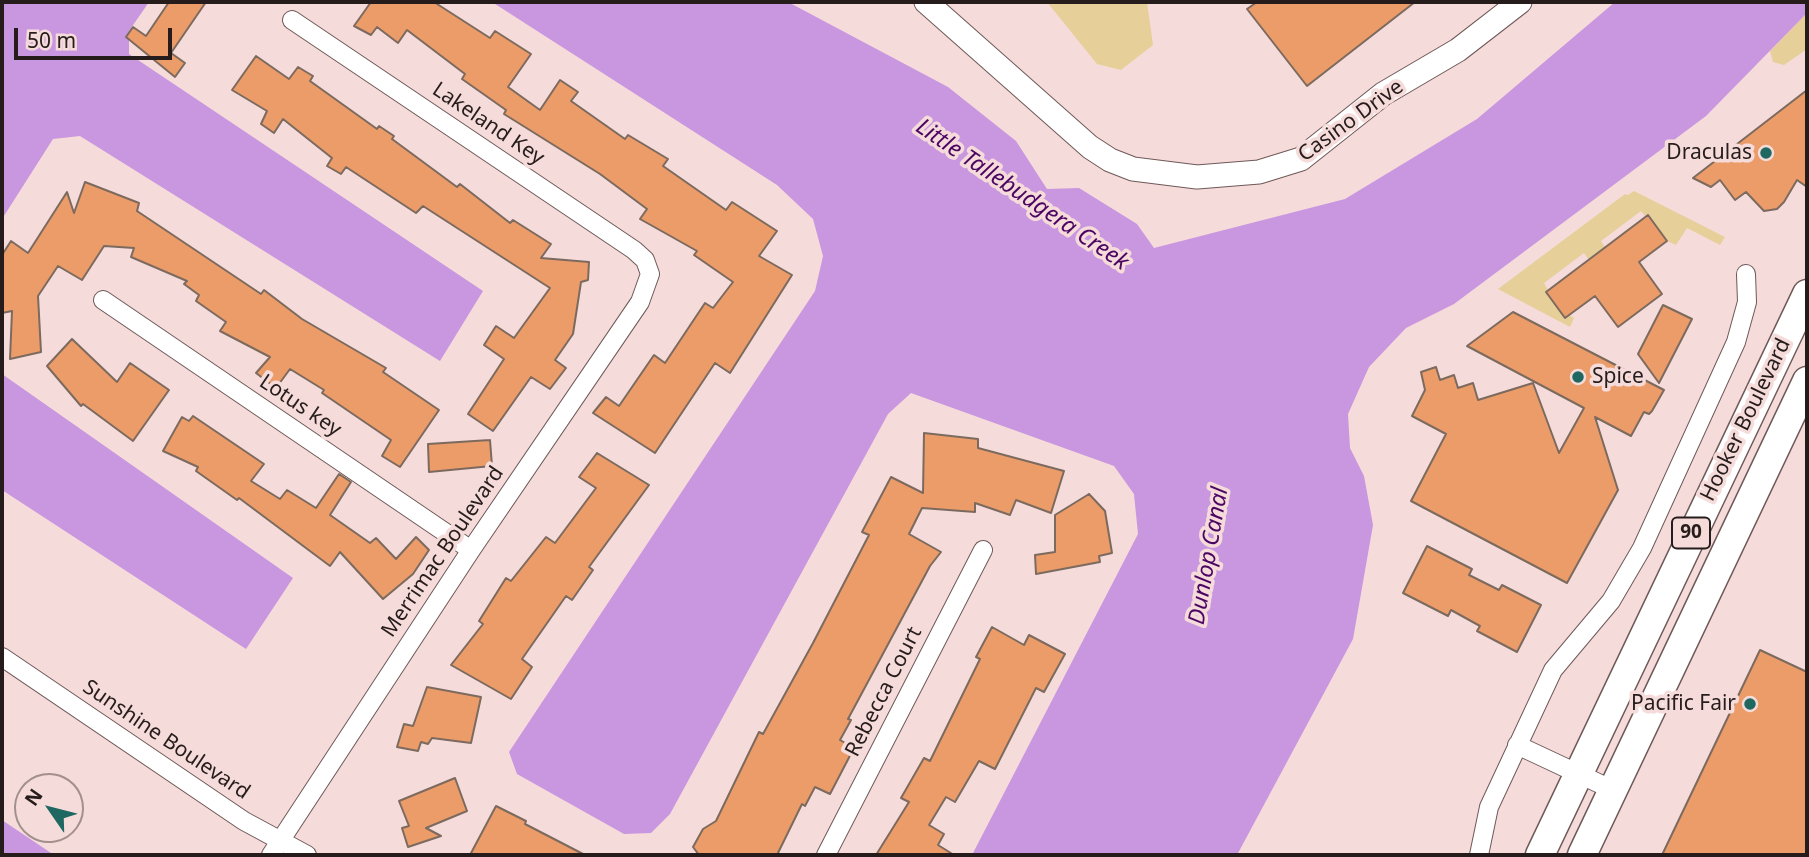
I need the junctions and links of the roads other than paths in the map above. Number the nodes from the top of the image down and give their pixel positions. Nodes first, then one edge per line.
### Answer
1 (926, 2) edge
2 (1520, 2) edge
3 (292, 20) dead end
4 (650, 274) joint
5 (1746, 274) dead end
6 (1807, 294) edge
7 (103, 300) dead end
8 (1807, 381) edge
9 (471, 550) junction
10 (983, 550) dead end
11 (2, 657) edge
12 (1517, 745) junction
13 (1578, 774) junction
14 (1613, 790) junction
15 (276, 848) edge
16 (307, 855) edge
17 (826, 855) edge
18 (1479, 855) edge
19 (1540, 855) edge
20 (1582, 855) edge

1 - 2 street, Casino Drive
3 - 4 street, Lakeland Key
4 - 9 street, Merrimac Boulevard
5 - 12 street, Hooker Boulevard
6 - 13 main road, Hooker Boulevard / 90
7 - 9 street, Lotus key
8 - 14 main road, Hooker Boulevard / 90
9 - 15 street, Merrimac Boulevard
10 - 17 street, Rebecca Court
11 - 15 street, Sunshine Boulevard
12 - 13 street
12 - 18 street, Hooker Boulevard
13 - 14 street
13 - 19 main road, Hooker Boulevard / 90
14 - 20 main road, Hooker Boulevard / 90
15 - 16 street, Sunshine Boulevard

